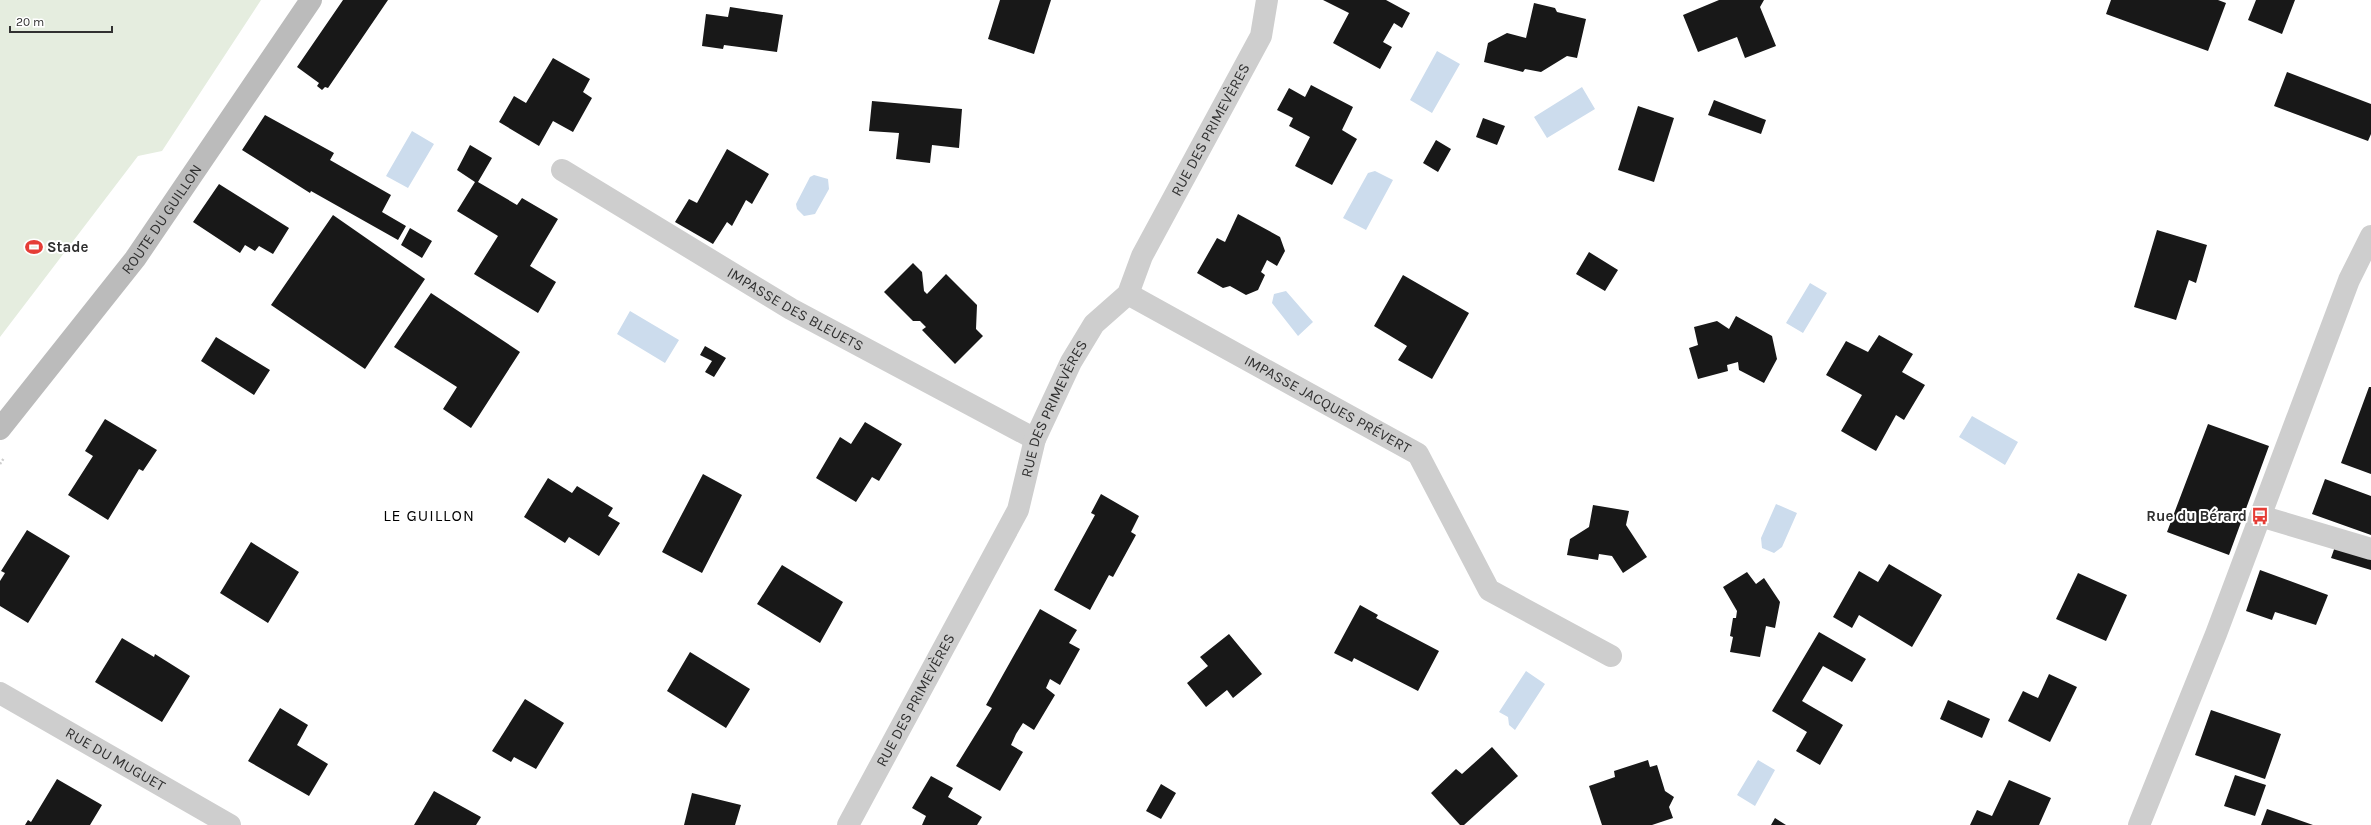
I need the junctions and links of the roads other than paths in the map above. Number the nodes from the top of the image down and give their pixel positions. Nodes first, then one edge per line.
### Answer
1 (310, 0) edge
2 (1268, 0) edge
3 (562, 170) dead end
4 (2371, 236) edge
5 (1128, 294) junction
6 (0, 429) edge
7 (1035, 439) junction
8 (2260, 516) junction
9 (2371, 549) edge
10 (1611, 656) dead end
11 (0, 693) edge
12 (230, 825) edge
13 (848, 825) edge
14 (2139, 825) edge

1 - 6 street, ROUTE DU GUILLON
2 - 5 street, RUE DES PRIMEVÈRES
3 - 7 street, IMPASSE DES BLEUETS
4 - 8 street
5 - 7 street, RUE DES PRIMEVÈRES
5 - 10 street, IMPASSE JACQUES PRÉVERT
7 - 13 street, RUE DES PRIMEVÈRES
8 - 9 street
8 - 14 street
11 - 12 street, RUE DU MUGUET

